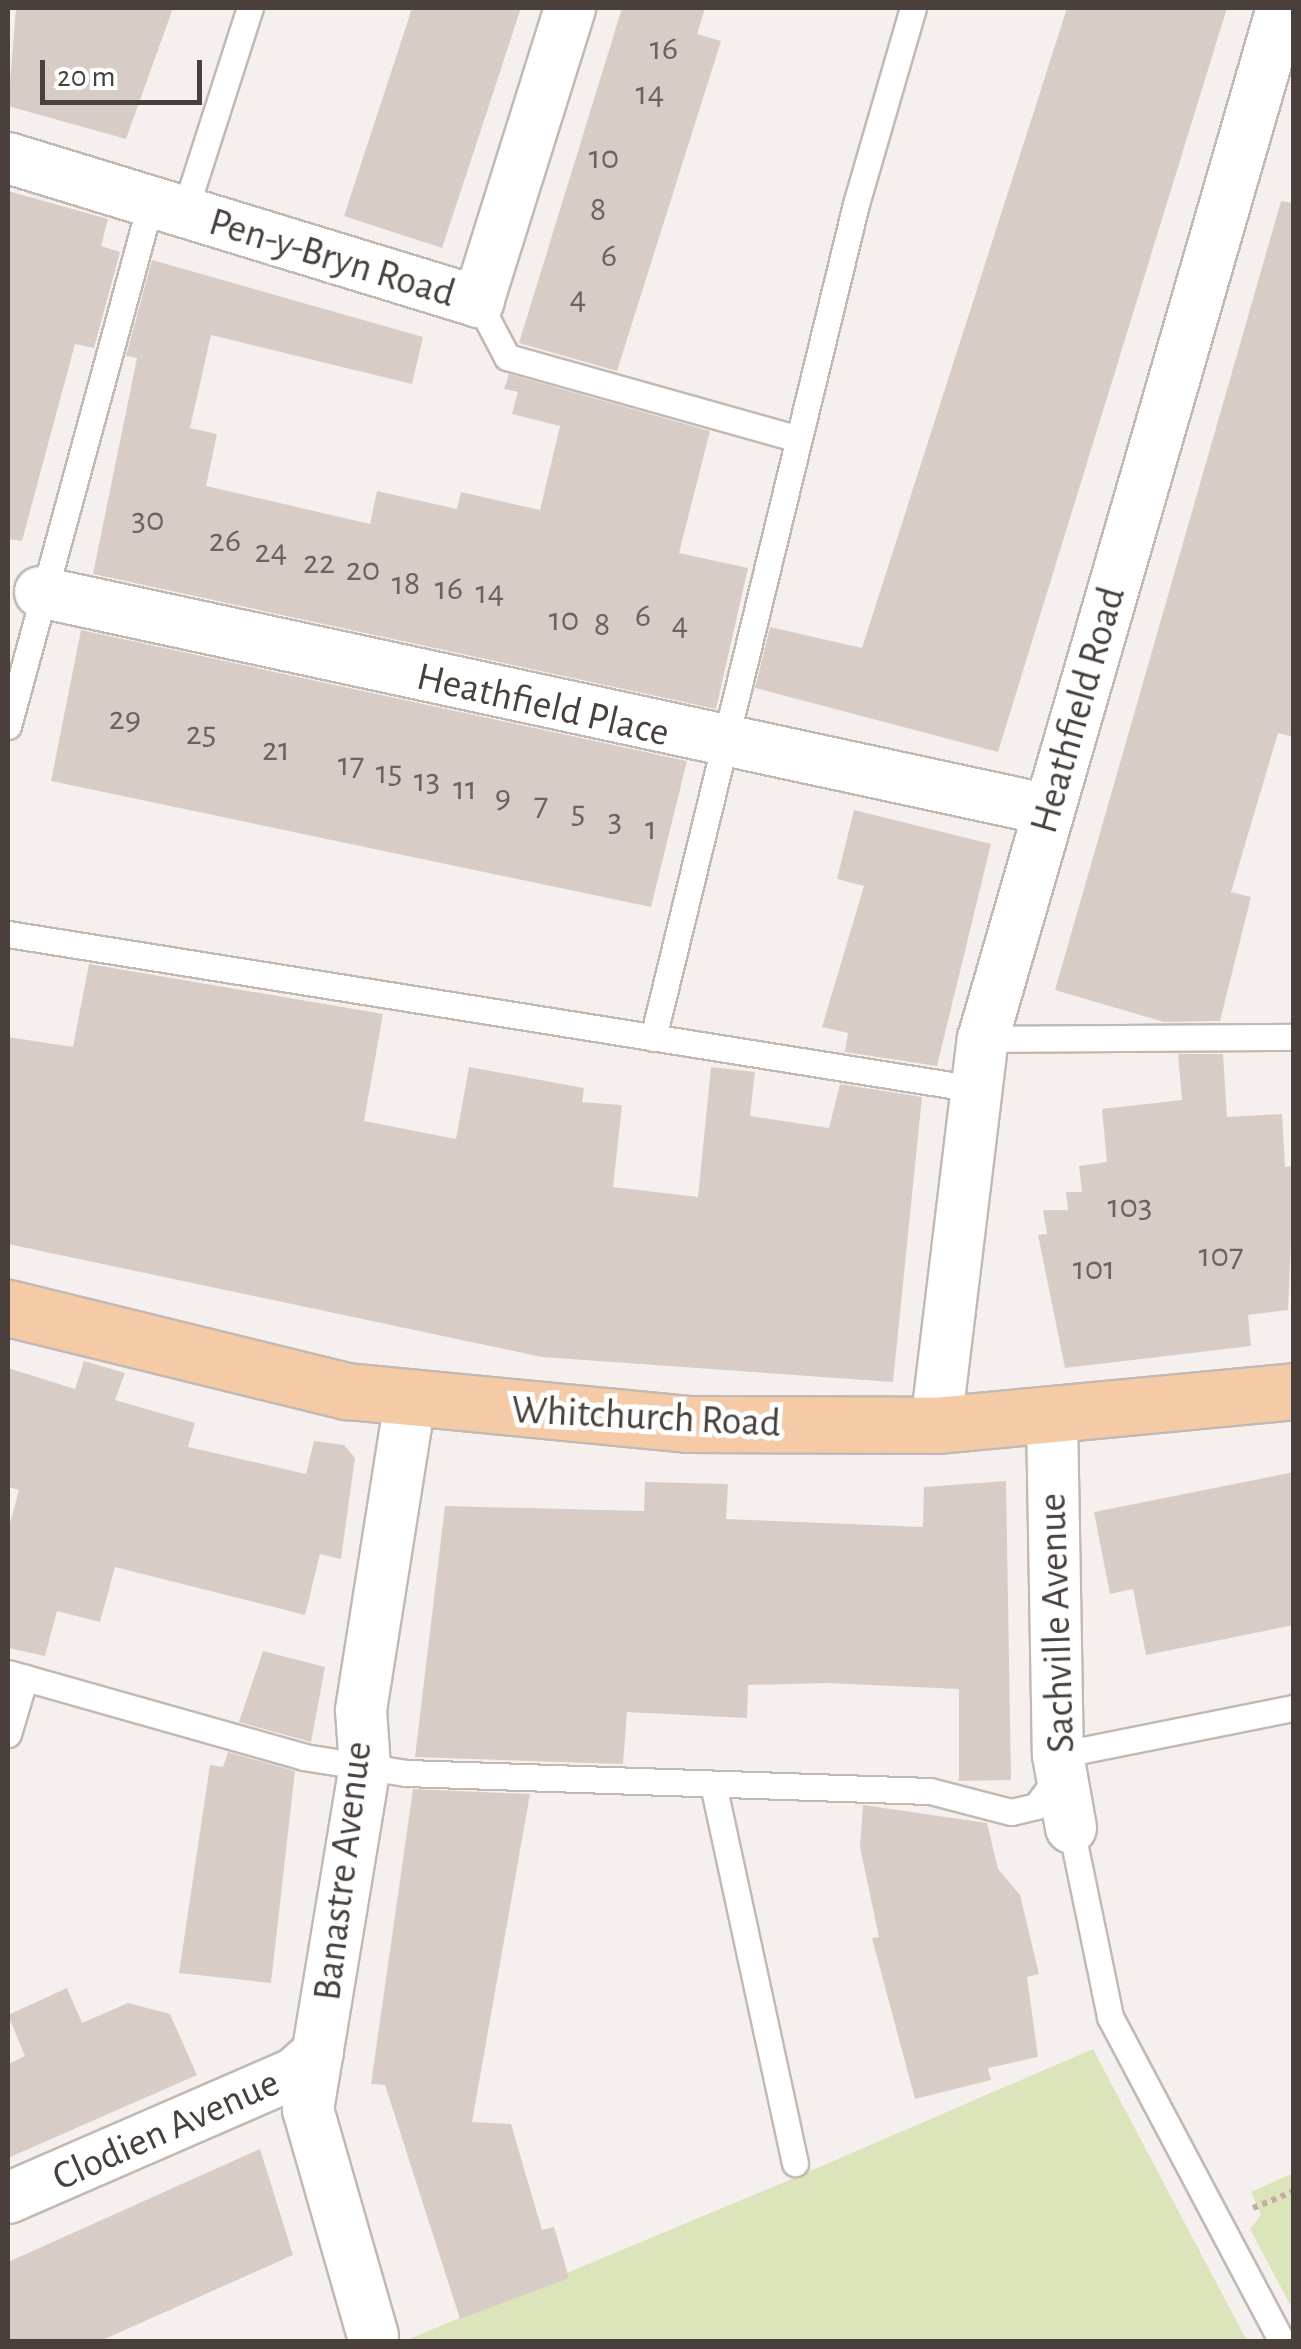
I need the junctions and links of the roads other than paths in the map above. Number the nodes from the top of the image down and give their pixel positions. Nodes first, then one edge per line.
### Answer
1 (250, 8) edge
2 (570, 8) edge
3 (913, 8) edge
4 (1282, 8) edge
5 (8, 158) edge
6 (168, 207) junction
7 (478, 302) junction
8 (798, 439) junction
9 (40, 592) junction
10 (8, 726) edge
11 (722, 745) junction
12 (1049, 810) junction
13 (8, 934) edge
14 (1294, 1037) edge
15 (652, 1038) junction
16 (983, 1039) junction
17 (976, 1088) junction
18 (8, 1308) edge
19 (1294, 1391) edge
20 (410, 1401) junction
21 (1052, 1417) junction
22 (936, 1425) junction
23 (16, 1675) edge
24 (1294, 1708) edge
25 (8, 1734) edge
26 (1060, 1764) junction
27 (365, 1766) junction
28 (713, 1784) junction
29 (1071, 1828) joint
30 (318, 2052) junction
31 (795, 2164) dead end
32 (8, 2198) edge
33 (367, 2338) edge
34 (1282, 2342) edge

1 - 6 lane
2 - 7 street, Pen-y-Bryn Road
3 - 8 lane
4 - 12 street, Heathfield Road
5 - 6 street, Pen-y-Bryn Road
6 - 7 street, Pen-y-Bryn Road
6 - 9 lane
7 - 8 lane
8 - 11 lane
9 - 10 lane
9 - 11 street, Heathfield Place
11 - 12 street, Heathfield Place
11 - 15 lane
12 - 16 street, Heathfield Road
13 - 15 lane
14 - 16 lane
15 - 17 lane
16 - 17 street, Heathfield Road
17 - 22 street, Heathfield Road
18 - 20 main road, Whitchurch Road
19 - 21 main road, Whitchurch Road
20 - 22 main road, Whitchurch Road
20 - 27 street, Banastre Avenue
21 - 22 main road, Whitchurch Road
21 - 26 street, Sachville Avenue
23 - 25 lane
23 - 27 lane
24 - 26 lane
26 - 28 lane
26 - 29 street, Sachville Avenue
27 - 28 lane
27 - 30 street, Banastre Avenue
28 - 31 lane
29 - 34 lane
30 - 32 street, Clodien Avenue
30 - 33 street, Banastre Avenue

